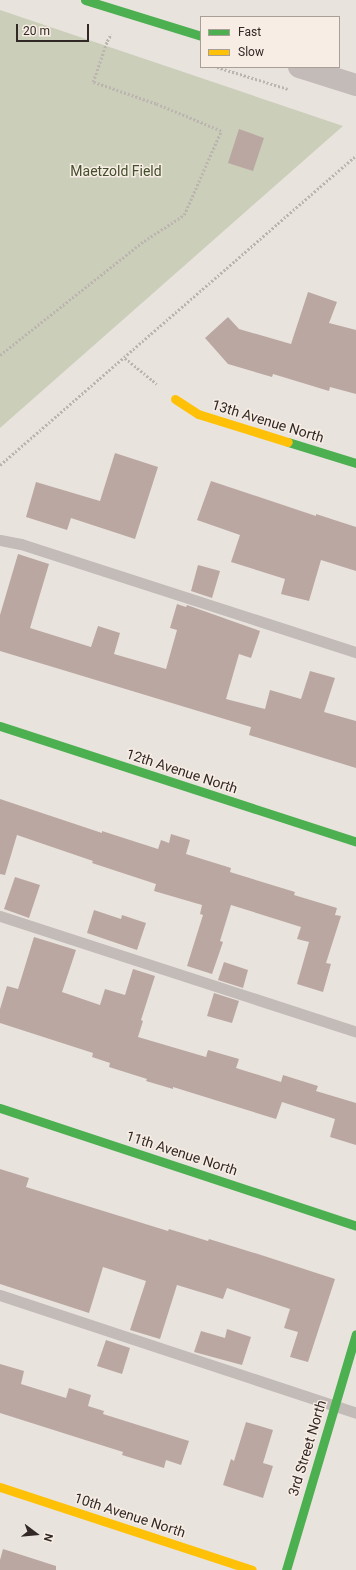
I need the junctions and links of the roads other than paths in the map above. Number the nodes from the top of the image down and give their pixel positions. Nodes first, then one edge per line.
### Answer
1 (85, 0) edge
2 (200, 36) edge
3 (302, 68) edge
4 (356, 85) edge
5 (175, 399) road end
6 (356, 463) edge
7 (0, 540) edge
8 (356, 652) edge
9 (0, 726) edge
10 (356, 842) edge
11 (0, 916) edge
12 (356, 1032) edge
13 (0, 1108) edge
14 (356, 1226) edge
15 (0, 1295) edge
16 (356, 1334) edge
17 (335, 1406) junction
18 (356, 1413) edge
19 (0, 1487) edge
20 (252, 1570) edge
21 (286, 1570) edge

1 - 2 street
3 - 4 street
5 - 6 street, 13th Avenue North
7 - 8 lane
9 - 10 street, 12th Avenue North
11 - 12 lane
13 - 14 street, 11th Avenue North
15 - 17 lane
16 - 17 street, 3rd Street North
17 - 18 lane
17 - 21 street, 3rd Street North
19 - 20 street, 10th Avenue North

